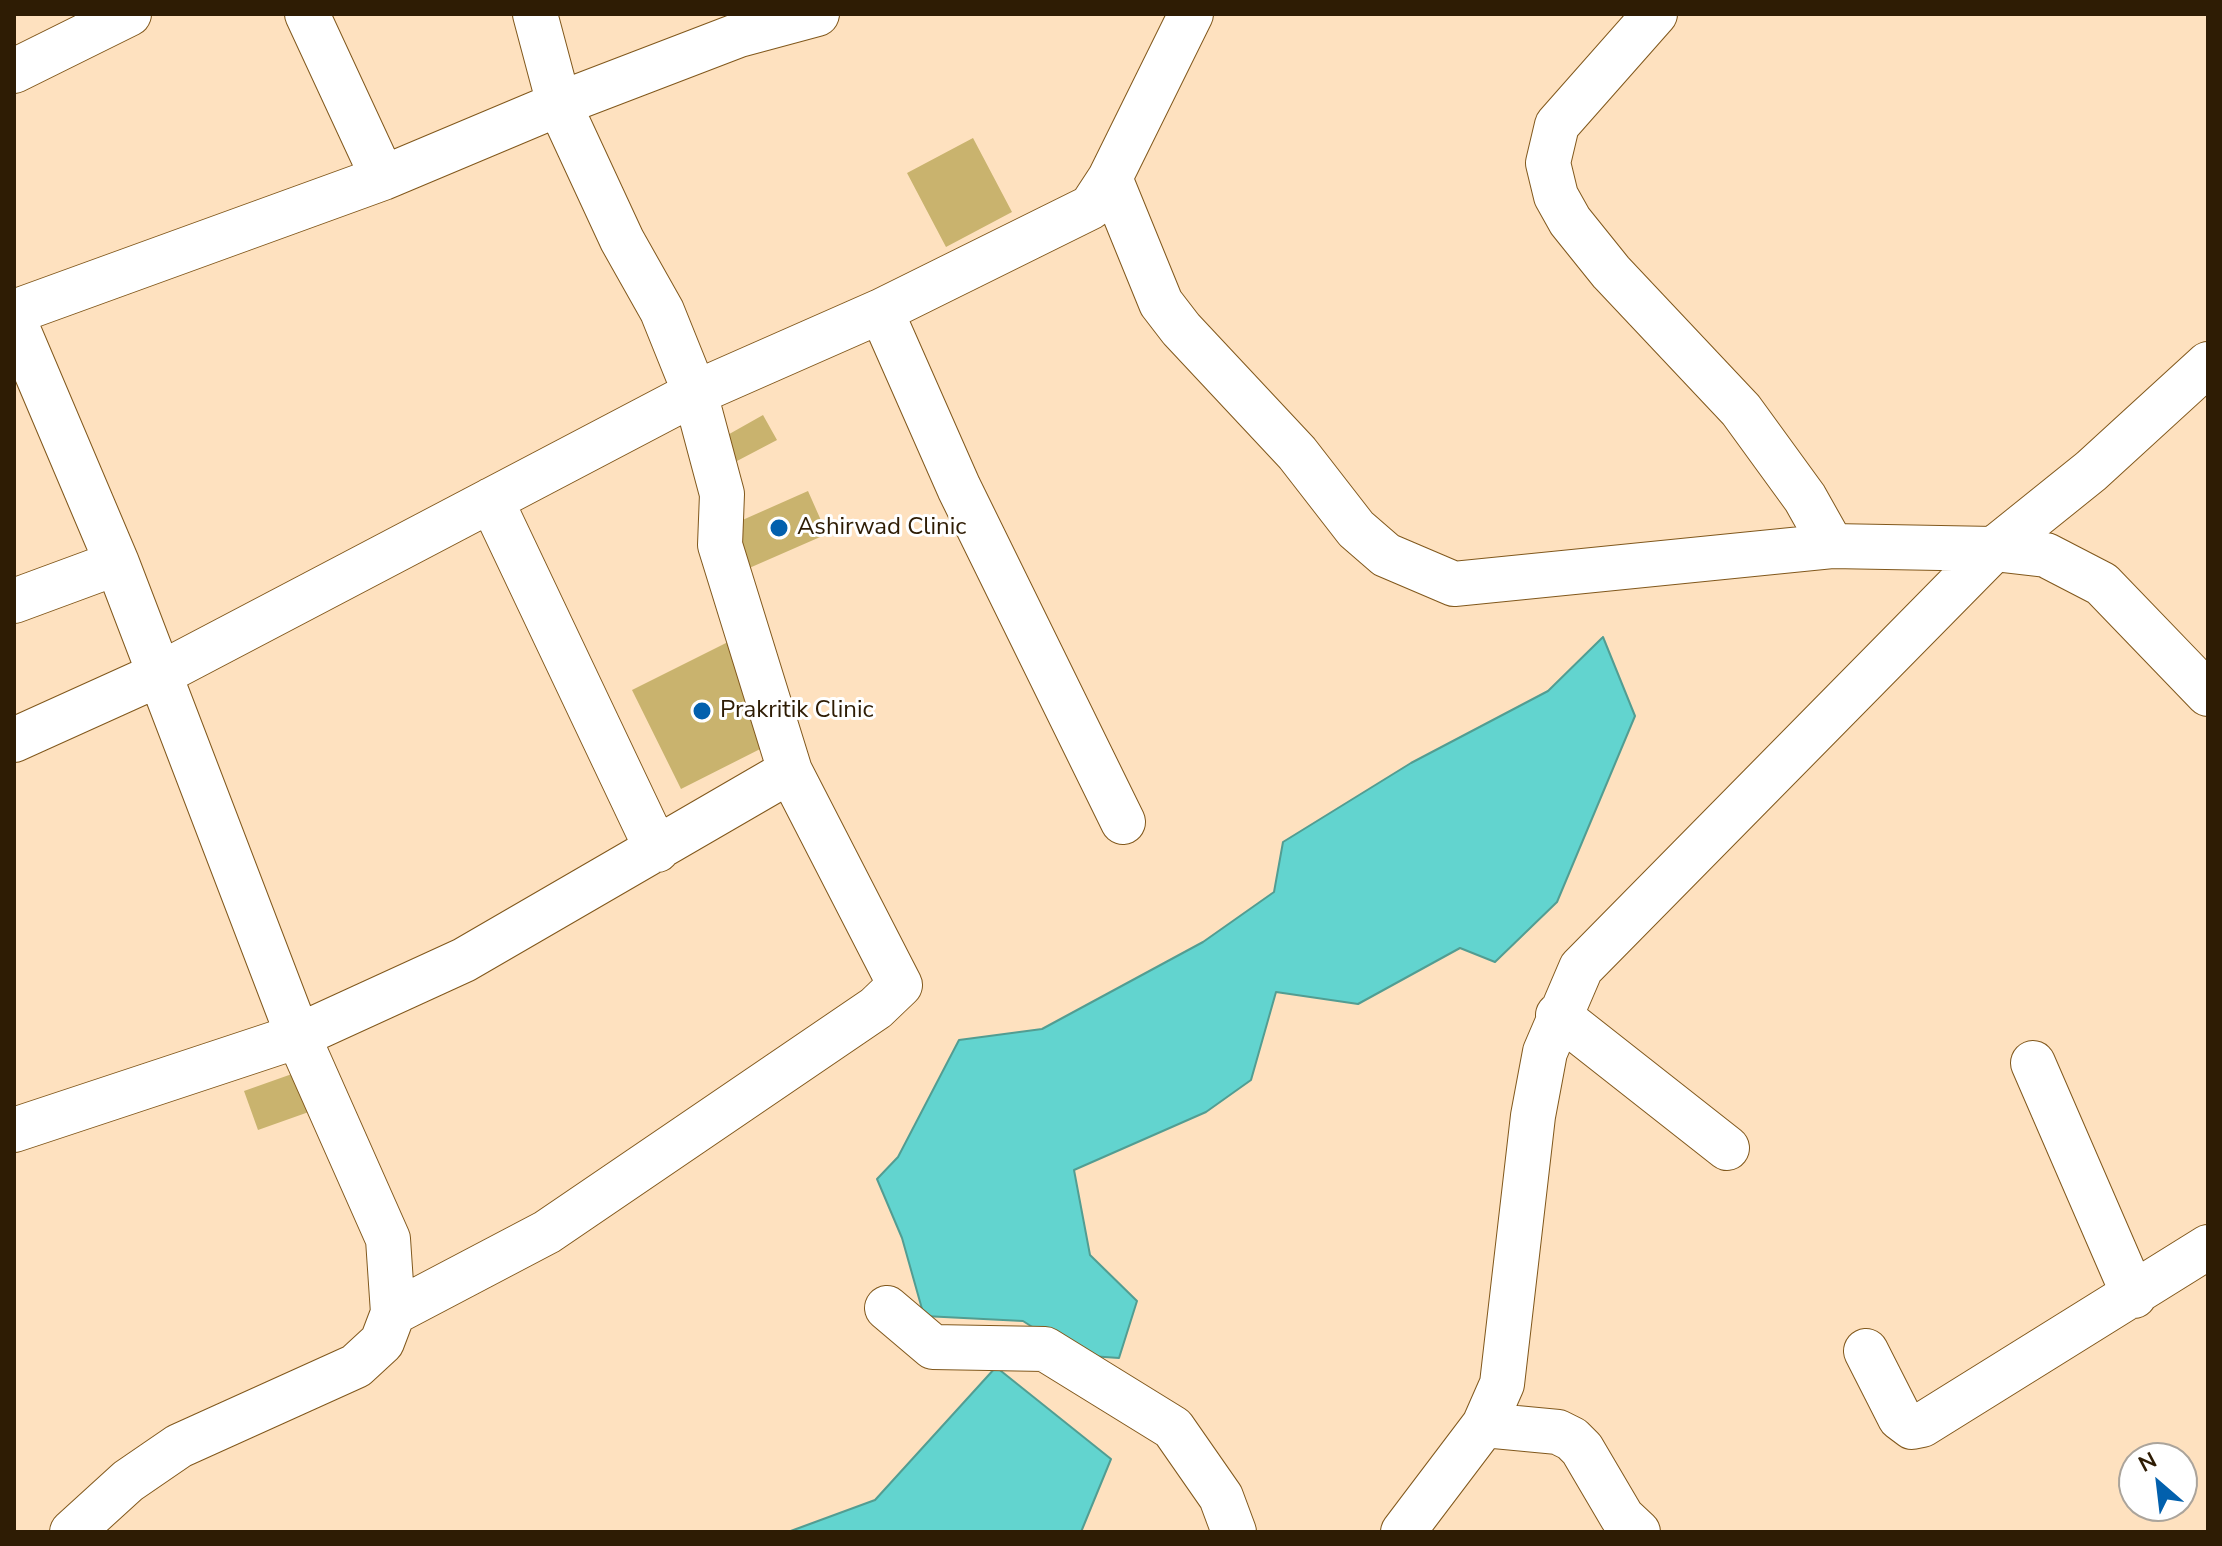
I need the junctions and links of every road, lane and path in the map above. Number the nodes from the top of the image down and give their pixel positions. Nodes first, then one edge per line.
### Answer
1 (129, 14) edge
2 (307, 14) edge
3 (535, 14) edge
4 (817, 14) edge
5 (1655, 14) edge
6 (1189, 15) edge
7 (14, 71) edge
8 (559, 104) junction
9 (383, 178) junction
10 (1110, 178) junction
11 (881, 311) junction
12 (14, 312) edge
13 (14, 320) edge
14 (2208, 364) edge
15 (695, 393) junction
16 (491, 500) junction
17 (1832, 546) junction
18 (1994, 549) junction
19 (117, 563) junction
20 (14, 601) edge
21 (2190, 649) edge
22 (160, 674) junction
23 (2208, 694) edge
24 (14, 740) edge
25 (790, 771) junction
26 (1123, 822) dead end
27 (657, 850) junction
28 (1558, 1015) junction
29 (298, 1036) junction
30 (2033, 1063) dead end
31 (14, 1130) edge
32 (1727, 1148) dead end
33 (2208, 1247) edge
34 (2134, 1296) junction
35 (887, 1308) dead end
36 (393, 1313) junction
37 (1866, 1351) dead end
38 (1484, 1425) junction
39 (72, 1532) edge
40 (1234, 1532) edge
41 (1403, 1532) edge
42 (1638, 1532) edge

1 - 7 street
2 - 9 street
3 - 8 street
4 - 8 street
5 - 17 street
6 - 10 street
8 - 9 street
8 - 15 street
9 - 12 street
10 - 11 street
10 - 17 street
11 - 15 street
11 - 26 street
13 - 19 street
14 - 18 street
15 - 16 street
15 - 25 street
16 - 22 street
16 - 27 street
17 - 18 street
18 - 21 street
18 - 28 street
19 - 20 street
19 - 22 street
21 - 23 street
22 - 24 street
22 - 29 street
25 - 27 street
25 - 36 street
27 - 29 street
28 - 32 street
28 - 38 street
29 - 31 street
29 - 36 street
30 - 34 street
33 - 34 street
34 - 37 street
35 - 40 street
36 - 39 street
38 - 41 street
38 - 42 street

